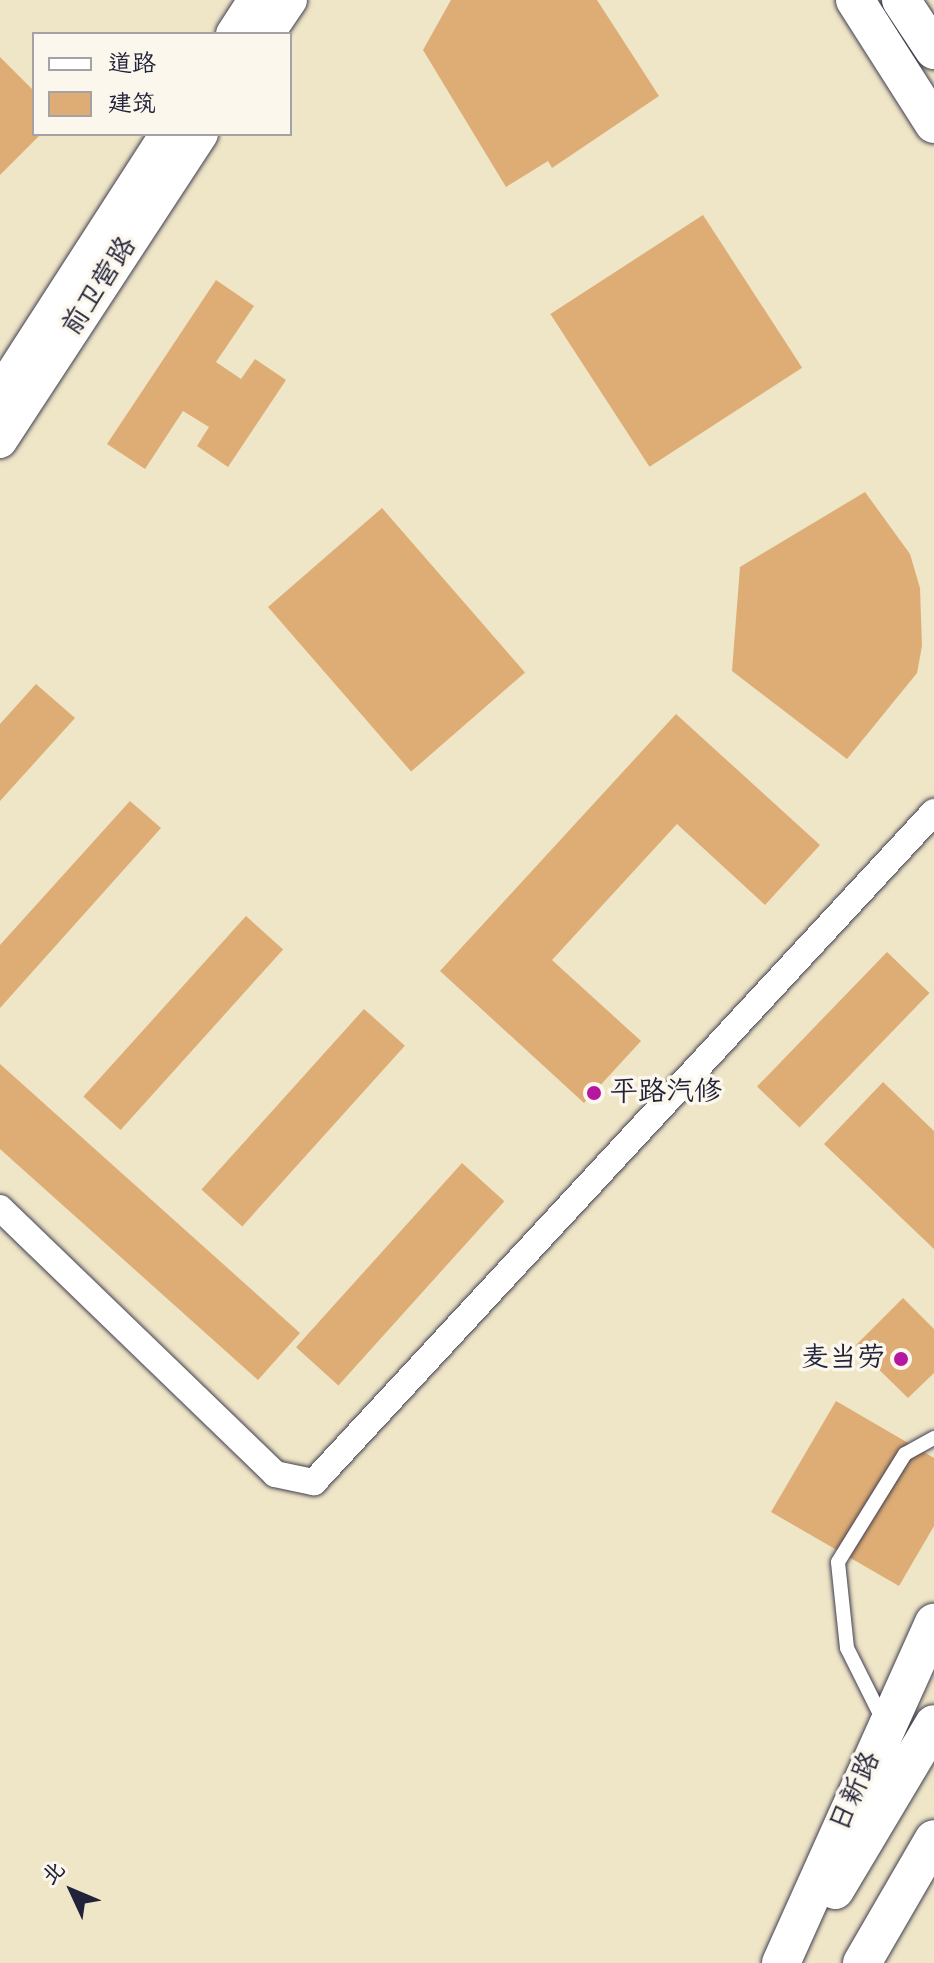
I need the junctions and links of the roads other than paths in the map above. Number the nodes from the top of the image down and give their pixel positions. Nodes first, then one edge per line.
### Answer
1 (255, 0) edge
2 (290, 0) edge
3 (855, 0) edge
4 (901, 0) edge
5 (234, 32) edge
6 (268, 32) edge
7 (934, 50) edge
8 (934, 124) edge
9 (166, 136) edge
10 (200, 136) edge
11 (0, 393) edge
12 (0, 441) edge
13 (934, 812) edge
14 (0, 1208) edge
15 (934, 1438) edge
16 (934, 1623) edge
17 (934, 1724) edge
18 (885, 1727) junction
19 (934, 1839) edge
20 (934, 1890) edge
21 (781, 1963) edge
22 (792, 1963) edge
23 (862, 1963) edge
24 (877, 1963) edge

1 - 5 street
2 - 6 street
3 - 8 main road
4 - 7 main road
9 - 11 street, 前卫营路
10 - 12 street, 前卫营路
13 - 14 street
15 - 18 lane
16 - 18 main road, 日新路
17 - 22 main road, 日新路
18 - 21 main road, 日新路
19 - 23 main road
20 - 24 main road

